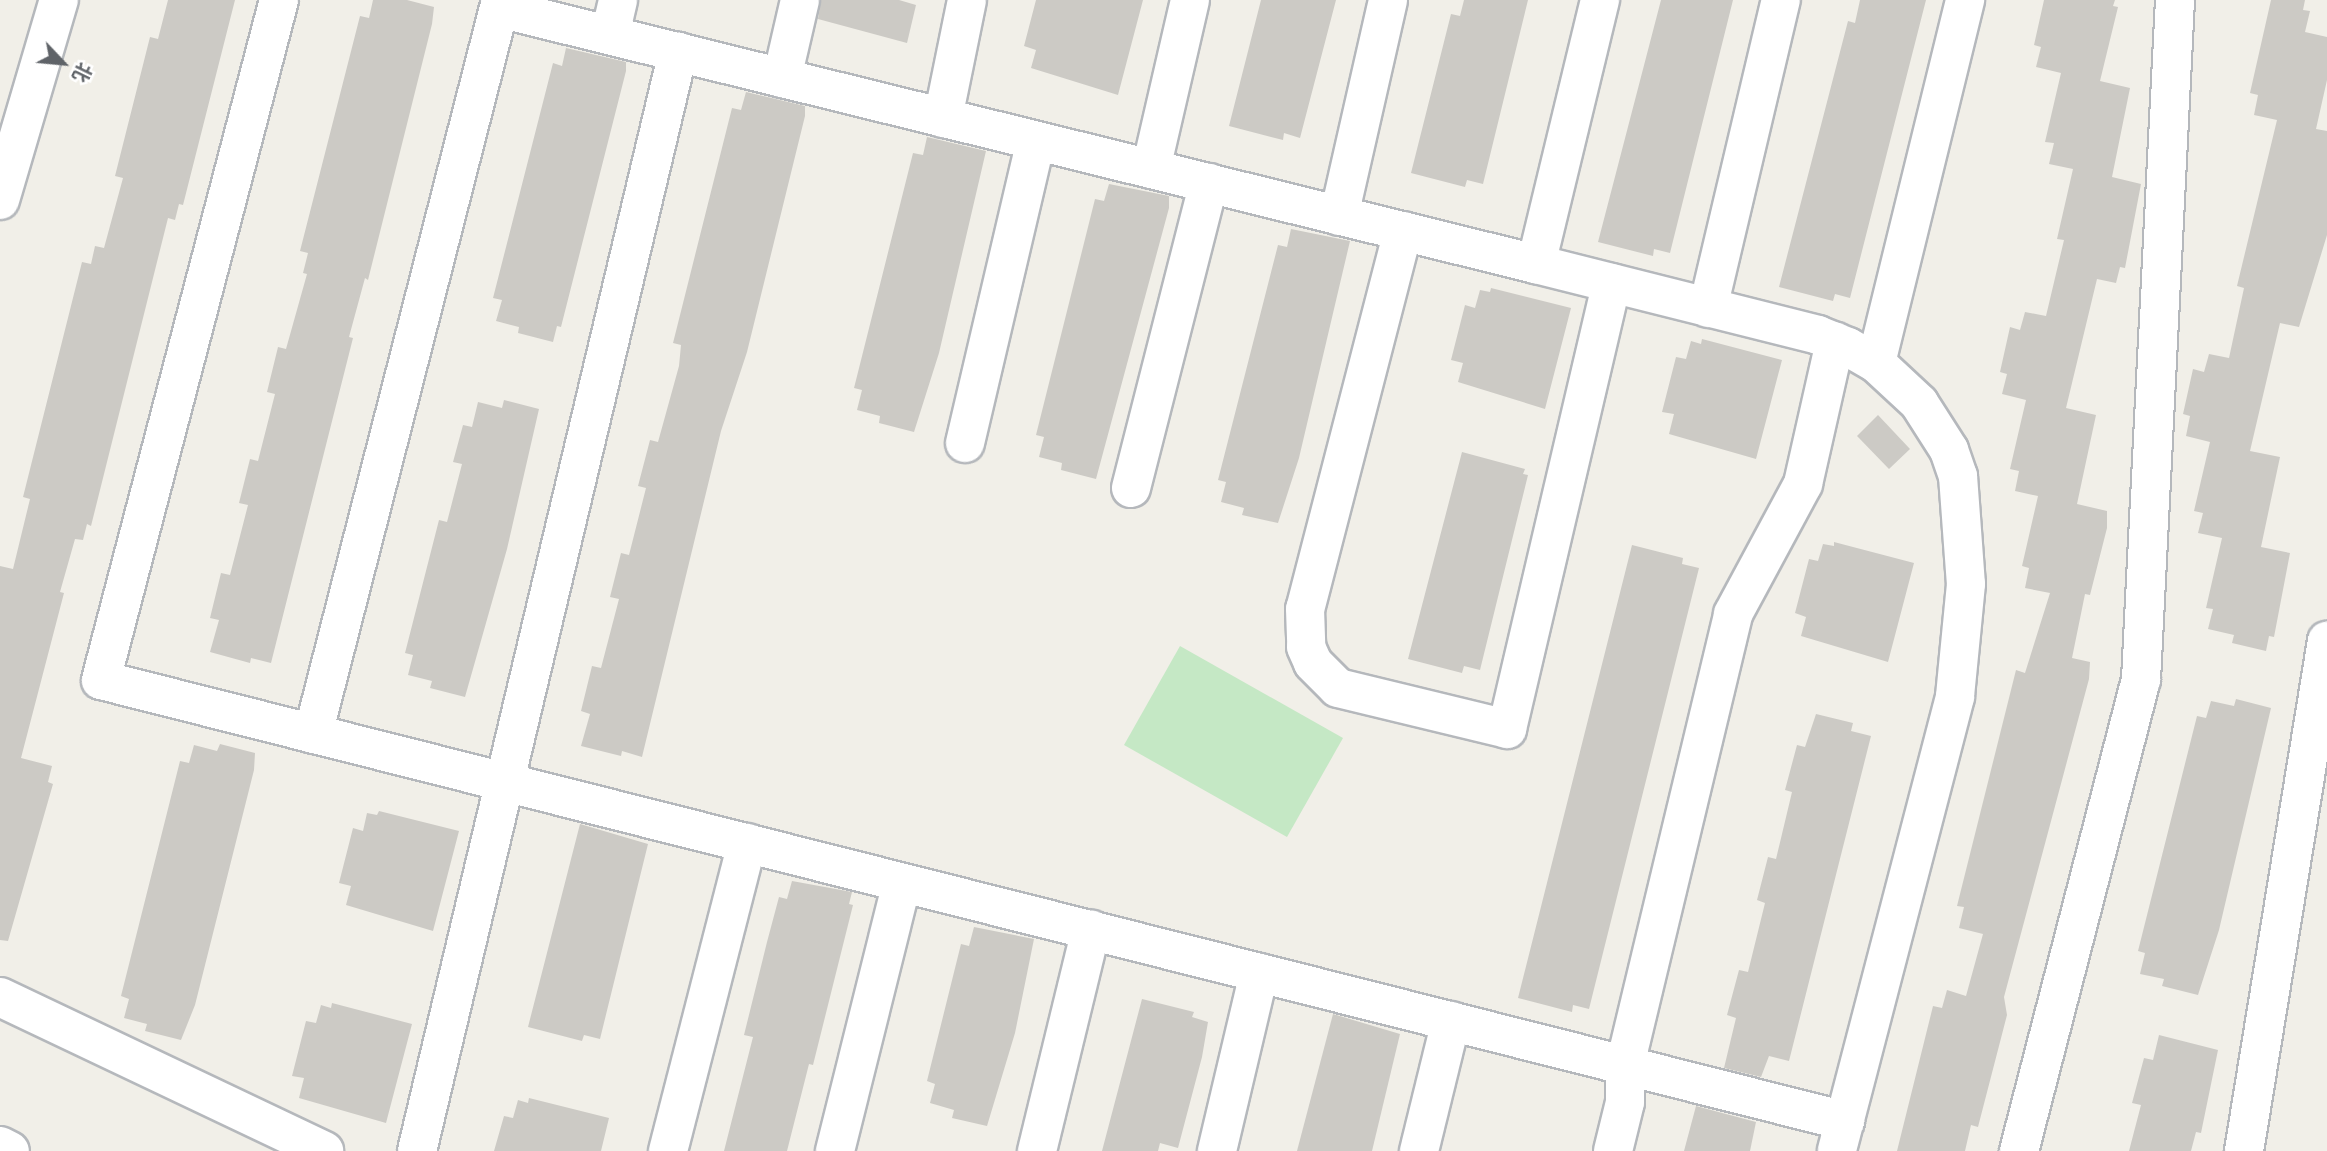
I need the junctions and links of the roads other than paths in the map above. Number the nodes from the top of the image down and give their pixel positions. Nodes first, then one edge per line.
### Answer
1 (59, 0) edge
2 (279, 0) edge
3 (800, 0) edge
4 (967, 0) edge
5 (1190, 0) edge
6 (1388, 0) edge
7 (1600, 0) edge
8 (1781, 0) edge
9 (1965, 0) edge
10 (2175, 0) edge
11 (614, 17) edge
12 (678, 52) junction
13 (782, 78) junction
14 (943, 118) junction
15 (1036, 141) junction
16 (1151, 169) junction
17 (1209, 183) junction
18 (0, 200) edge
19 (1339, 216) junction
20 (1403, 231) junction
21 (1536, 264) junction
22 (1612, 283) junction
23 (1708, 307) junction
24 (1835, 342) junction
25 (1876, 363) junction
26 (965, 443) dead end
27 (1131, 488) dead end
28 (2327, 641) edge
29 (313, 734) junction
30 (504, 782) junction
31 (747, 843) junction
32 (902, 883) junction
33 (1091, 930) junction
34 (1259, 973) junction
35 (0, 997) edge
36 (1451, 1021) junction
37 (1625, 1065) junction
38 (1841, 1136) edge
39 (0, 1146) edge
40 (10, 1151) edge
41 (324, 1151) edge
42 (416, 1151) edge
43 (668, 1151) edge
44 (835, 1151) edge
45 (1037, 1151) edge
46 (1217, 1151) edge
47 (1419, 1151) edge
48 (1613, 1151) edge
49 (2020, 1151) edge
50 (2244, 1151) edge

1 - 18 street
2 - 29 street
3 - 13 street
4 - 14 street
5 - 16 street
6 - 19 street
7 - 21 street
8 - 23 street
9 - 25 street
10 - 49 street
11 - 12 street
11 - 29 street
12 - 13 street
12 - 30 street
13 - 14 street
14 - 15 street
15 - 16 street
15 - 26 street
16 - 17 street
17 - 19 street
17 - 27 street
19 - 20 street
20 - 21 street
20 - 22 street
21 - 22 street
22 - 23 street
23 - 24 street
24 - 25 street
24 - 37 street
25 - 38 street
28 - 50 street
29 - 30 street
30 - 31 street
30 - 42 street
31 - 32 street
31 - 43 street
32 - 33 street
32 - 44 street
33 - 34 street
33 - 45 street
34 - 36 street
34 - 46 street
35 - 41 street
36 - 37 street
36 - 47 street
37 - 38 street
37 - 48 street
39 - 40 street

